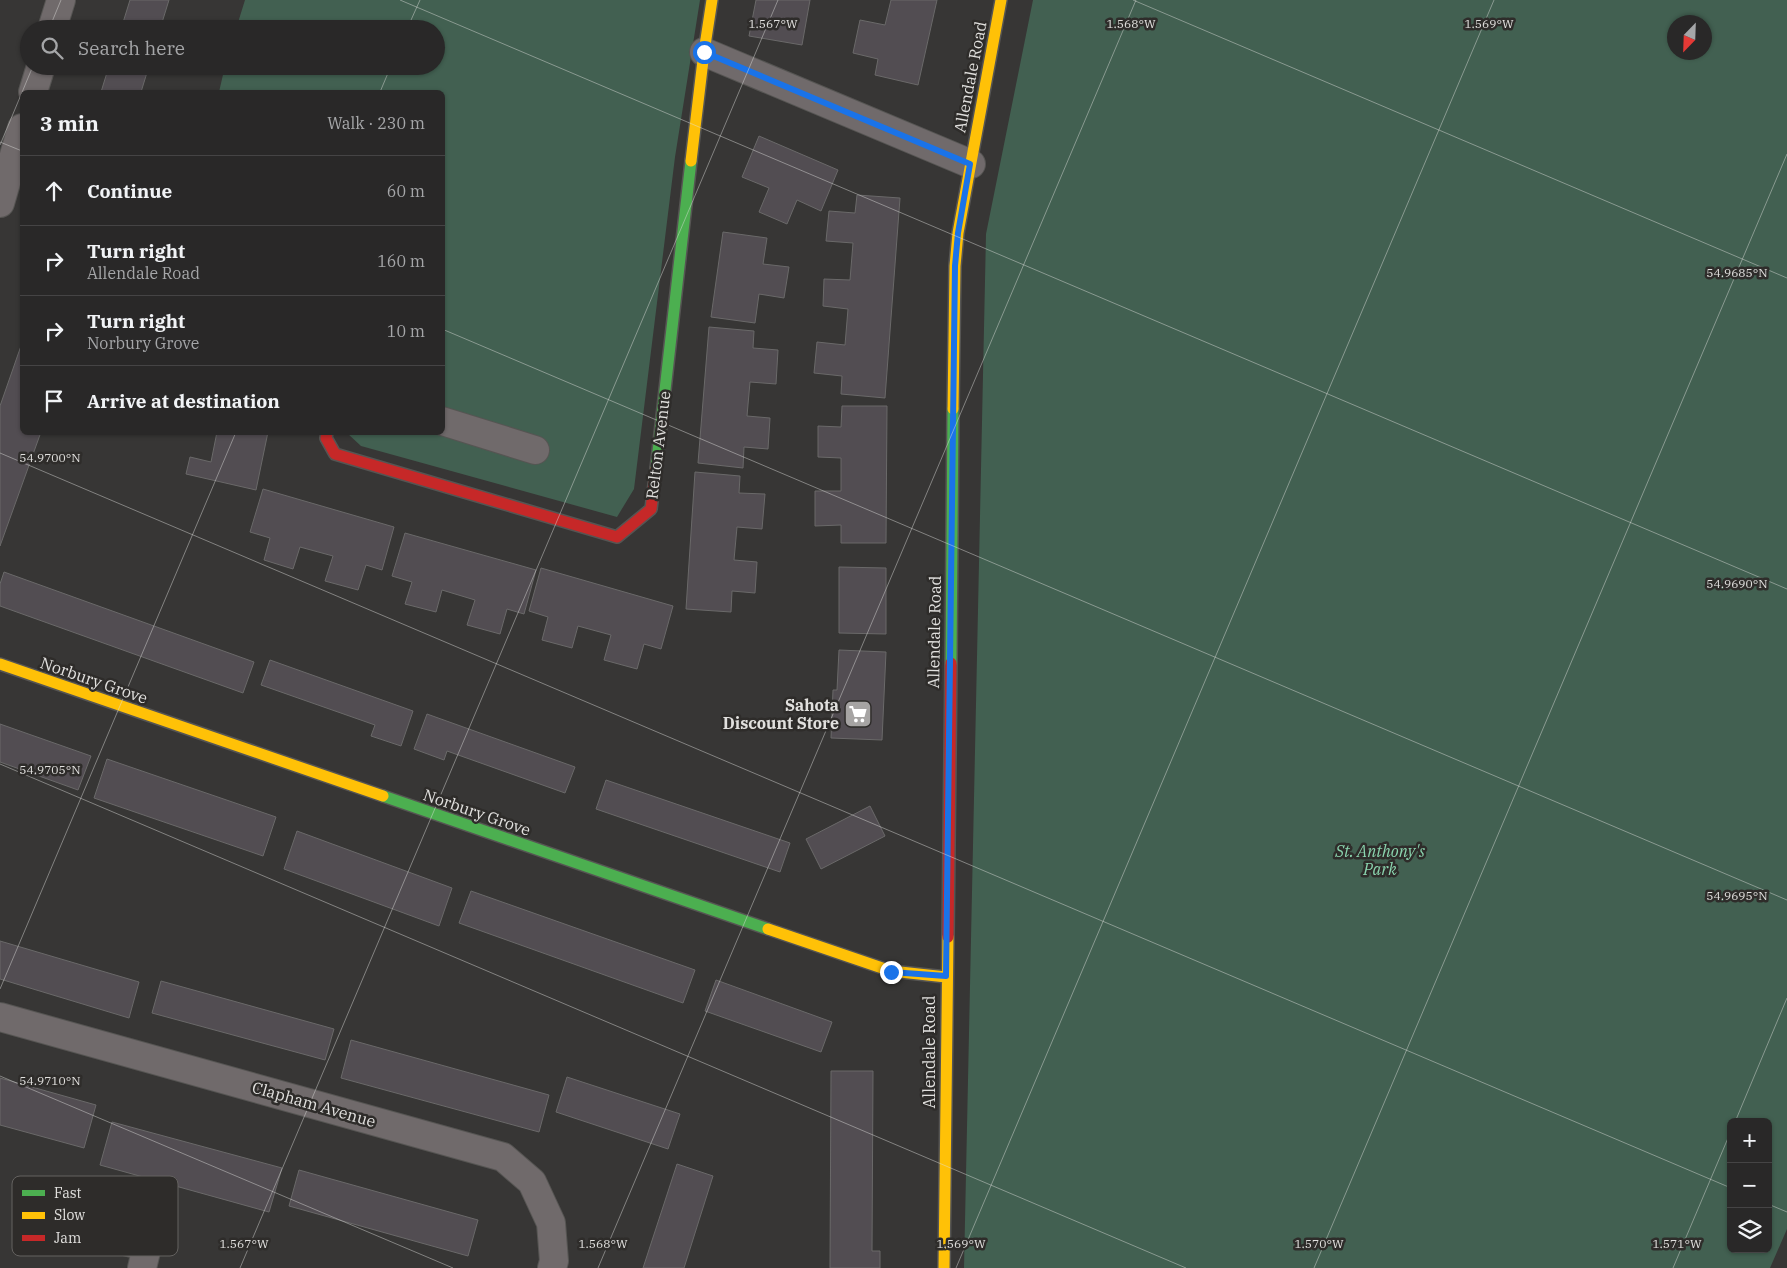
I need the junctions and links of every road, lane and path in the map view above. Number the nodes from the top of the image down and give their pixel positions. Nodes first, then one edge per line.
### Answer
1 (60, 0) edge
2 (712, 0) edge
3 (1002, 0) edge
4 (54, 20) edge
5 (704, 52) junction
6 (38, 75) edge
7 (34, 90) edge
8 (20, 135) edge
9 (970, 164) junction
10 (0, 203) edge
11 (445, 422) edge
12 (326, 435) edge
13 (535, 450) dead end
14 (0, 664) edge
15 (946, 976) junction
16 (0, 1017) edge
17 (552, 1268) edge
18 (944, 1268) edge

1 - 4 street
2 - 5 street
3 - 9 street, Allendale Road
5 - 9 street
5 - 12 street, Relton Avenue
6 - 7 street
8 - 10 street
9 - 15 street, Allendale Road
11 - 13 street
14 - 15 street, Norbury Grove
15 - 18 street, Allendale Road
16 - 17 street, Clapham Avenue

